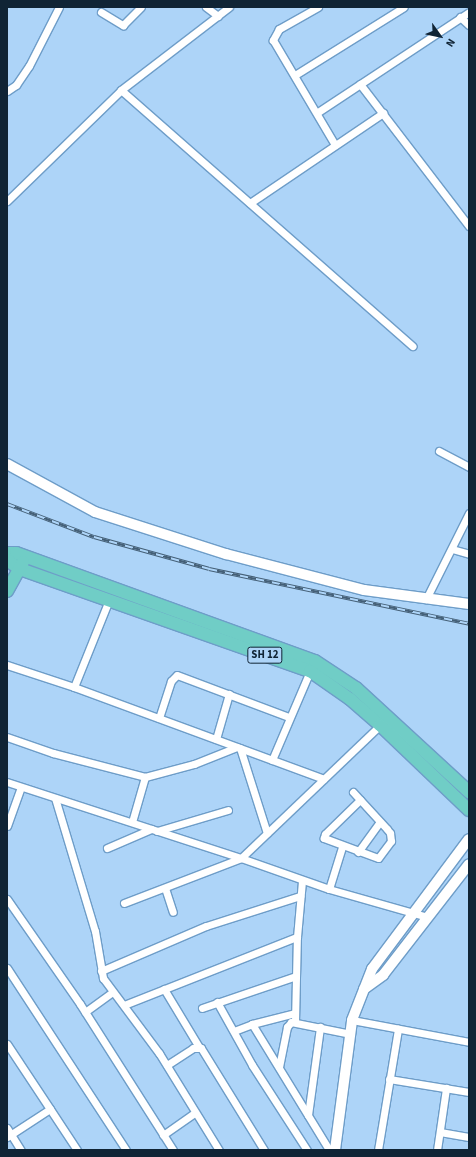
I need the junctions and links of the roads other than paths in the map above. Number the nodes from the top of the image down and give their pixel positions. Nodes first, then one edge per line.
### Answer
1 (59, 7) edge
2 (141, 7) edge
3 (206, 7) edge
4 (229, 7) edge
5 (318, 7) edge
6 (404, 7) edge
7 (101, 12) dead end
8 (469, 12) edge
9 (218, 16) junction
10 (460, 17) junction
11 (469, 25) edge
12 (295, 75) junction
13 (360, 84) junction
14 (121, 90) junction
15 (7, 92) edge
16 (318, 112) junction
17 (383, 113) junction
18 (335, 144) junction
19 (7, 201) edge
20 (250, 203) junction
21 (469, 226) edge
22 (412, 346) dead end
23 (438, 451) dead end
24 (7, 464) edge
25 (469, 467) edge
26 (469, 513) edge
27 (452, 549) junction
28 (469, 554) edge
29 (13, 561) edge
30 (7, 591) edge
31 (426, 599) junction
32 (110, 600) junction
33 (469, 604) edge
34 (7, 666) edge
35 (310, 671) junction
36 (74, 687) junction
37 (229, 694) junction
38 (289, 717) junction
39 (159, 718) junction
40 (380, 725) junction
41 (7, 737) edge
42 (216, 739) junction
43 (238, 747) junction
44 (272, 760) junction
45 (145, 778) junction
46 (324, 779) junction
47 (7, 782) edge
48 (21, 787) junction
49 (353, 792) dead end
50 (469, 792) edge
51 (55, 798) junction
52 (360, 800) junction
53 (228, 810) dead end
54 (469, 810) edge
55 (132, 822) junction
56 (380, 822) junction
57 (7, 826) edge
58 (154, 830) junction
59 (267, 833) junction
60 (469, 839) edge
61 (342, 846) junction
62 (107, 848) dead end
63 (358, 852) junction
64 (241, 858) junction
65 (469, 864) edge
66 (302, 880) junction
67 (165, 888) junction
68 (329, 889) junction
69 (300, 896) junction
70 (7, 899) edge
71 (124, 903) dead end
72 (173, 912) dead end
73 (412, 913) junction
74 (427, 917) junction
75 (297, 937) junction
76 (7, 968) edge
77 (101, 971) junction
78 (296, 976) junction
79 (164, 989) junction
80 (364, 990) junction
81 (113, 992) junction
82 (217, 1002) junction
83 (124, 1005) junction
84 (202, 1008) dead end
85 (85, 1012) junction
86 (295, 1013) junction
87 (352, 1020) junction
88 (295, 1022) junction
89 (252, 1024) junction
90 (320, 1027) junction
91 (398, 1029) junction
92 (234, 1031) junction
93 (351, 1034) junction
94 (469, 1042) edge
95 (7, 1044) edge
96 (199, 1047) junction
97 (167, 1065) junction
98 (279, 1067) junction
99 (389, 1079) junction
100 (446, 1088) junction
101 (469, 1092) edge
102 (50, 1109) junction
103 (195, 1113) junction
104 (308, 1115) junction
105 (7, 1128) edge
106 (440, 1132) junction
107 (163, 1135) junction
108 (9, 1136) edge
109 (469, 1138) edge
110 (331, 1149) edge
111 (21, 1150) edge
112 (77, 1150) edge
113 (126, 1150) edge
114 (173, 1150) edge
115 (219, 1150) edge
116 (264, 1150) edge
117 (307, 1150) edge
118 (378, 1150) edge
119 (437, 1150) edge

1 - 15 street
2 - 7 street
3 - 9 street
4 - 9 street
5 - 12 street
6 - 12 street
8 - 10 street
9 - 14 street
10 - 11 street
10 - 13 street
12 - 16 street
13 - 16 street
13 - 17 street
14 - 19 street
14 - 20 street
16 - 18 street
17 - 18 street
17 - 21 street
18 - 20 street
20 - 22 street
23 - 25 street
24 - 31 main road
26 - 27 street
27 - 28 street
27 - 31 street
29 - 30 main road
29 - 32 main road, SH 12
29 - 50 main road, SH 12
31 - 33 main road
32 - 35 main road, SH 12
32 - 36 street
34 - 36 street
35 - 38 street
35 - 40 main road, SH 12
36 - 39 street
37 - 38 street
37 - 39 street
37 - 42 street
38 - 44 street
39 - 42 street
40 - 46 street
40 - 54 main road, SH 12
41 - 45 street
42 - 43 street
43 - 44 street
43 - 45 street
43 - 59 street
44 - 46 street
45 - 55 street
46 - 59 street
47 - 48 street
48 - 51 street
48 - 57 street
49 - 52 street
51 - 55 street
51 - 77 street
52 - 56 street
52 - 61 street
53 - 58 street
55 - 58 street
56 - 63 street
56 - 63 street
58 - 62 street
58 - 64 street
59 - 64 street
60 - 73 main road
61 - 63 street
61 - 68 street
64 - 66 street
64 - 67 street
65 - 74 main road
66 - 68 street
66 - 69 street
67 - 71 street
67 - 72 street
68 - 73 street
69 - 75 street
69 - 77 street
70 - 85 street
73 - 74 street
73 - 80 main road
74 - 80 main road
75 - 78 street
75 - 79 street
76 - 113 street
77 - 81 street
78 - 82 street
78 - 86 street
79 - 83 street
79 - 96 street
80 - 87 main road
81 - 83 street
81 - 85 street
82 - 84 street
82 - 92 street
83 - 97 street
85 - 107 street
86 - 88 street
86 - 89 street
87 - 91 street
87 - 93 main road
88 - 90 street
88 - 98 street
89 - 92 street
89 - 98 street
90 - 93 street
90 - 104 street
91 - 94 street
91 - 99 street
92 - 117 street
93 - 110 main road
95 - 102 street
96 - 97 street
96 - 116 street
97 - 103 street
98 - 104 street
99 - 100 street
99 - 118 street
100 - 101 street
100 - 106 street
102 - 108 street
102 - 112 street
103 - 107 street
103 - 115 street
104 - 110 street
105 - 108 street
106 - 109 street
106 - 119 street
107 - 114 street
108 - 111 street

